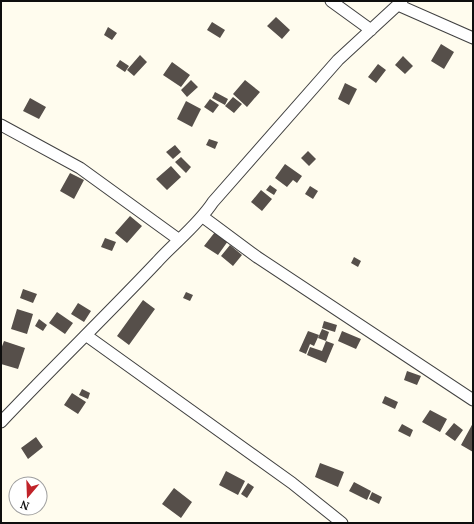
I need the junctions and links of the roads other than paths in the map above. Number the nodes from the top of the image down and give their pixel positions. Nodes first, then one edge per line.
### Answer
1 (331, 1) edge
2 (400, 3) edge
3 (371, 30) junction
4 (473, 38) edge
5 (1, 125) edge
6 (203, 217) junction
7 (178, 239) junction
8 (87, 336) junction
9 (473, 400) edge
10 (1, 422) edge
11 (342, 523) edge

1 - 3 street
2 - 3 street
2 - 4 street
3 - 6 street
5 - 7 street
6 - 7 street
6 - 9 street
7 - 8 street
8 - 10 street
8 - 11 street

